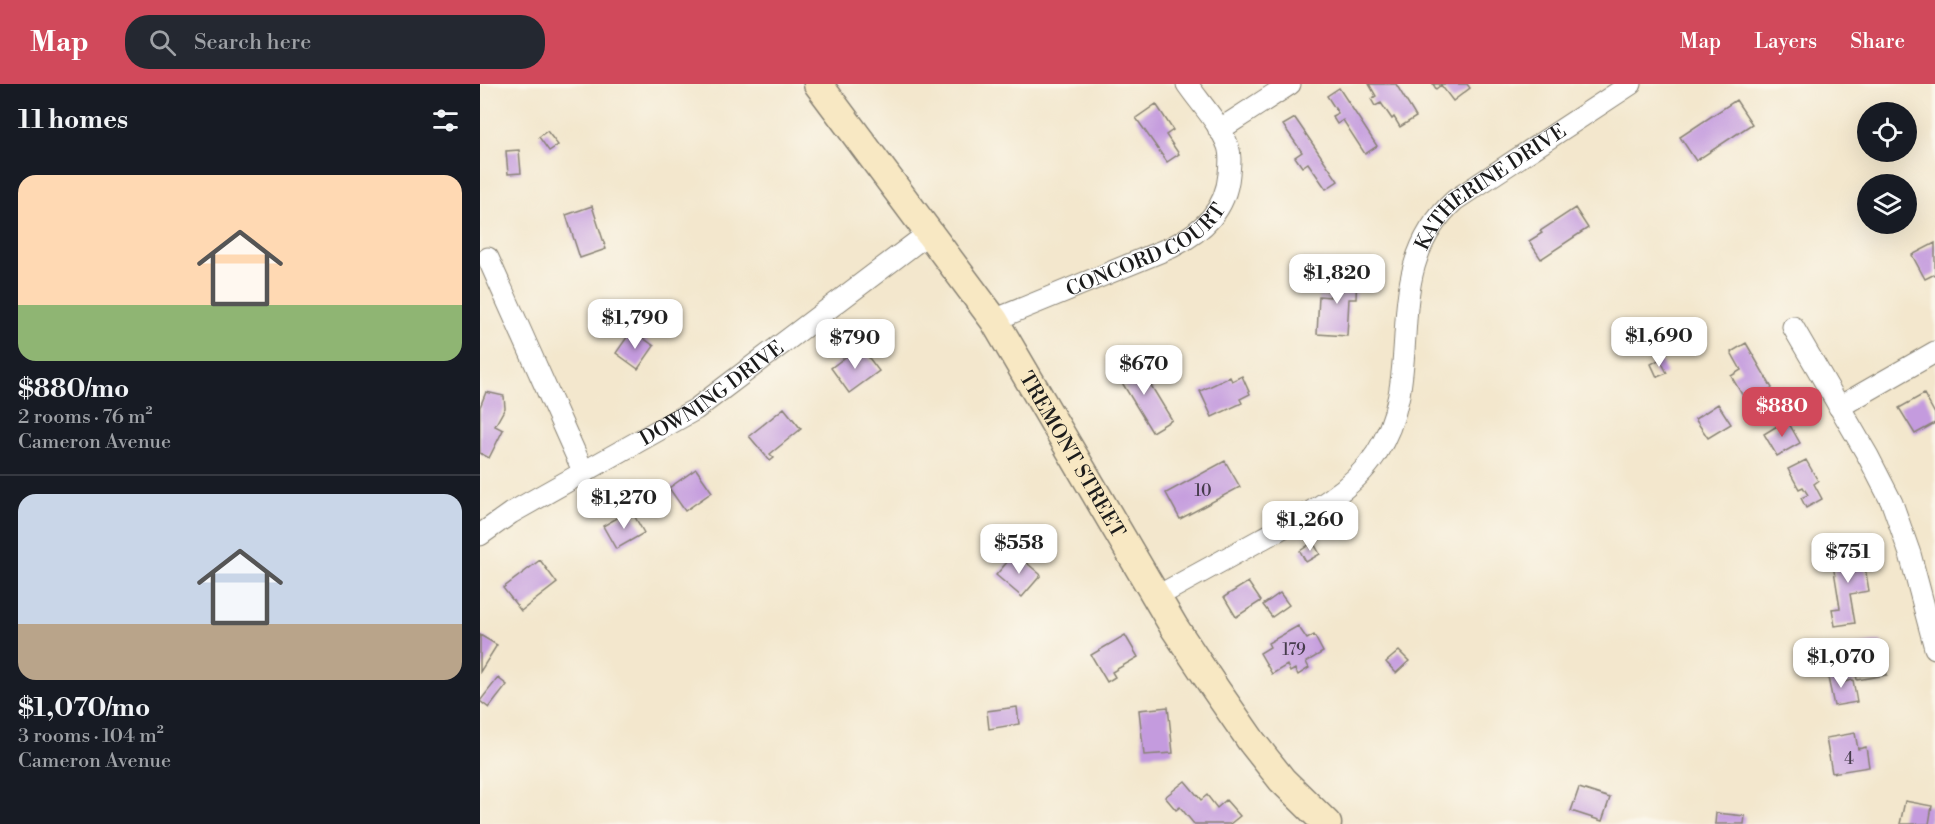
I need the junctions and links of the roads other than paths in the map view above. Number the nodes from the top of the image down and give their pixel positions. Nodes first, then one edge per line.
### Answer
1 (818, 84) edge
2 (1187, 84) edge
3 (1290, 84) edge
4 (1631, 84) edge
5 (1219, 130) junction
6 (930, 232) junction
7 (488, 258) dead end
8 (994, 320) junction
9 (1793, 327) dead end
10 (1935, 352) edge
11 (1839, 407) junction
12 (584, 473) junction
13 (480, 535) edge
14 (1156, 597) junction
15 (1935, 648) edge
16 (1327, 824) edge

1 - 6 main road, TREMONT STREET
2 - 5 street, CONCORD COURT
3 - 5 street
4 - 14 street, KATHERINE DRIVE
5 - 8 street, CONCORD COURT
6 - 8 main road, TREMONT STREET
6 - 12 street, DOWNING DRIVE
7 - 12 street
8 - 14 main road, TREMONT STREET
9 - 11 street
10 - 11 street
11 - 15 street
12 - 13 street, DOWNING DRIVE
14 - 16 main road, TREMONT STREET

